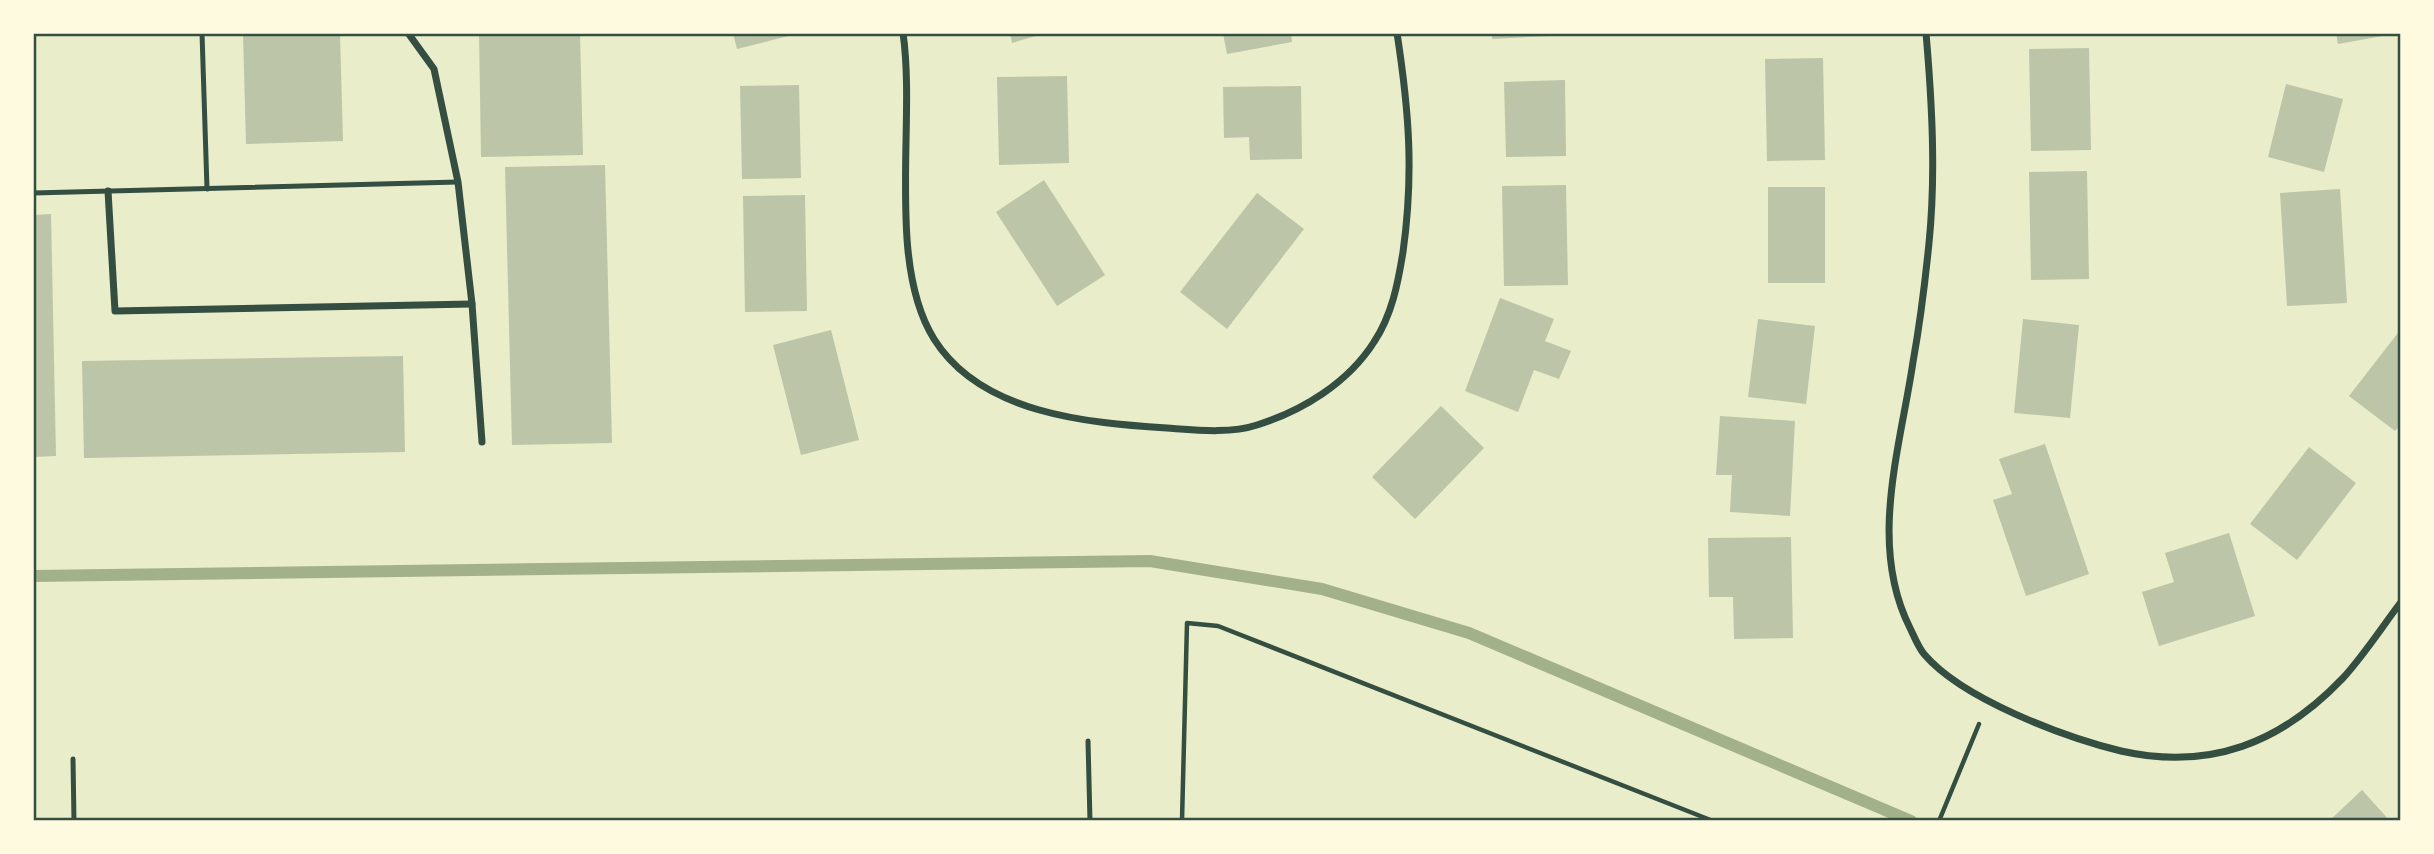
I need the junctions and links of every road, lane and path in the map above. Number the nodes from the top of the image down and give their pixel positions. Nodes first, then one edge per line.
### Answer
1 (202, 33) edge
2 (408, 33) edge
3 (903, 33) edge
4 (1397, 33) edge
5 (1926, 33) edge
6 (458, 182) junction
7 (207, 189) junction
8 (108, 191) junction
9 (33, 193) edge
10 (472, 304) junction
11 (482, 442) dead end
12 (2401, 601) edge
13 (1989, 701) junction
14 (1088, 741) dead end
15 (73, 759) dead end
16 (74, 821) edge
17 (1090, 821) edge
18 (1182, 821) edge
19 (1713, 821) edge
20 (1940, 821) edge

1 - 7 lane
2 - 6 street
3 - 4 street
5 - 13 street
6 - 7 lane
6 - 10 street
7 - 8 lane
8 - 9 lane
8 - 10 street
10 - 11 street
12 - 13 street
13 - 20 path
14 - 17 lane
15 - 16 lane
18 - 19 path

